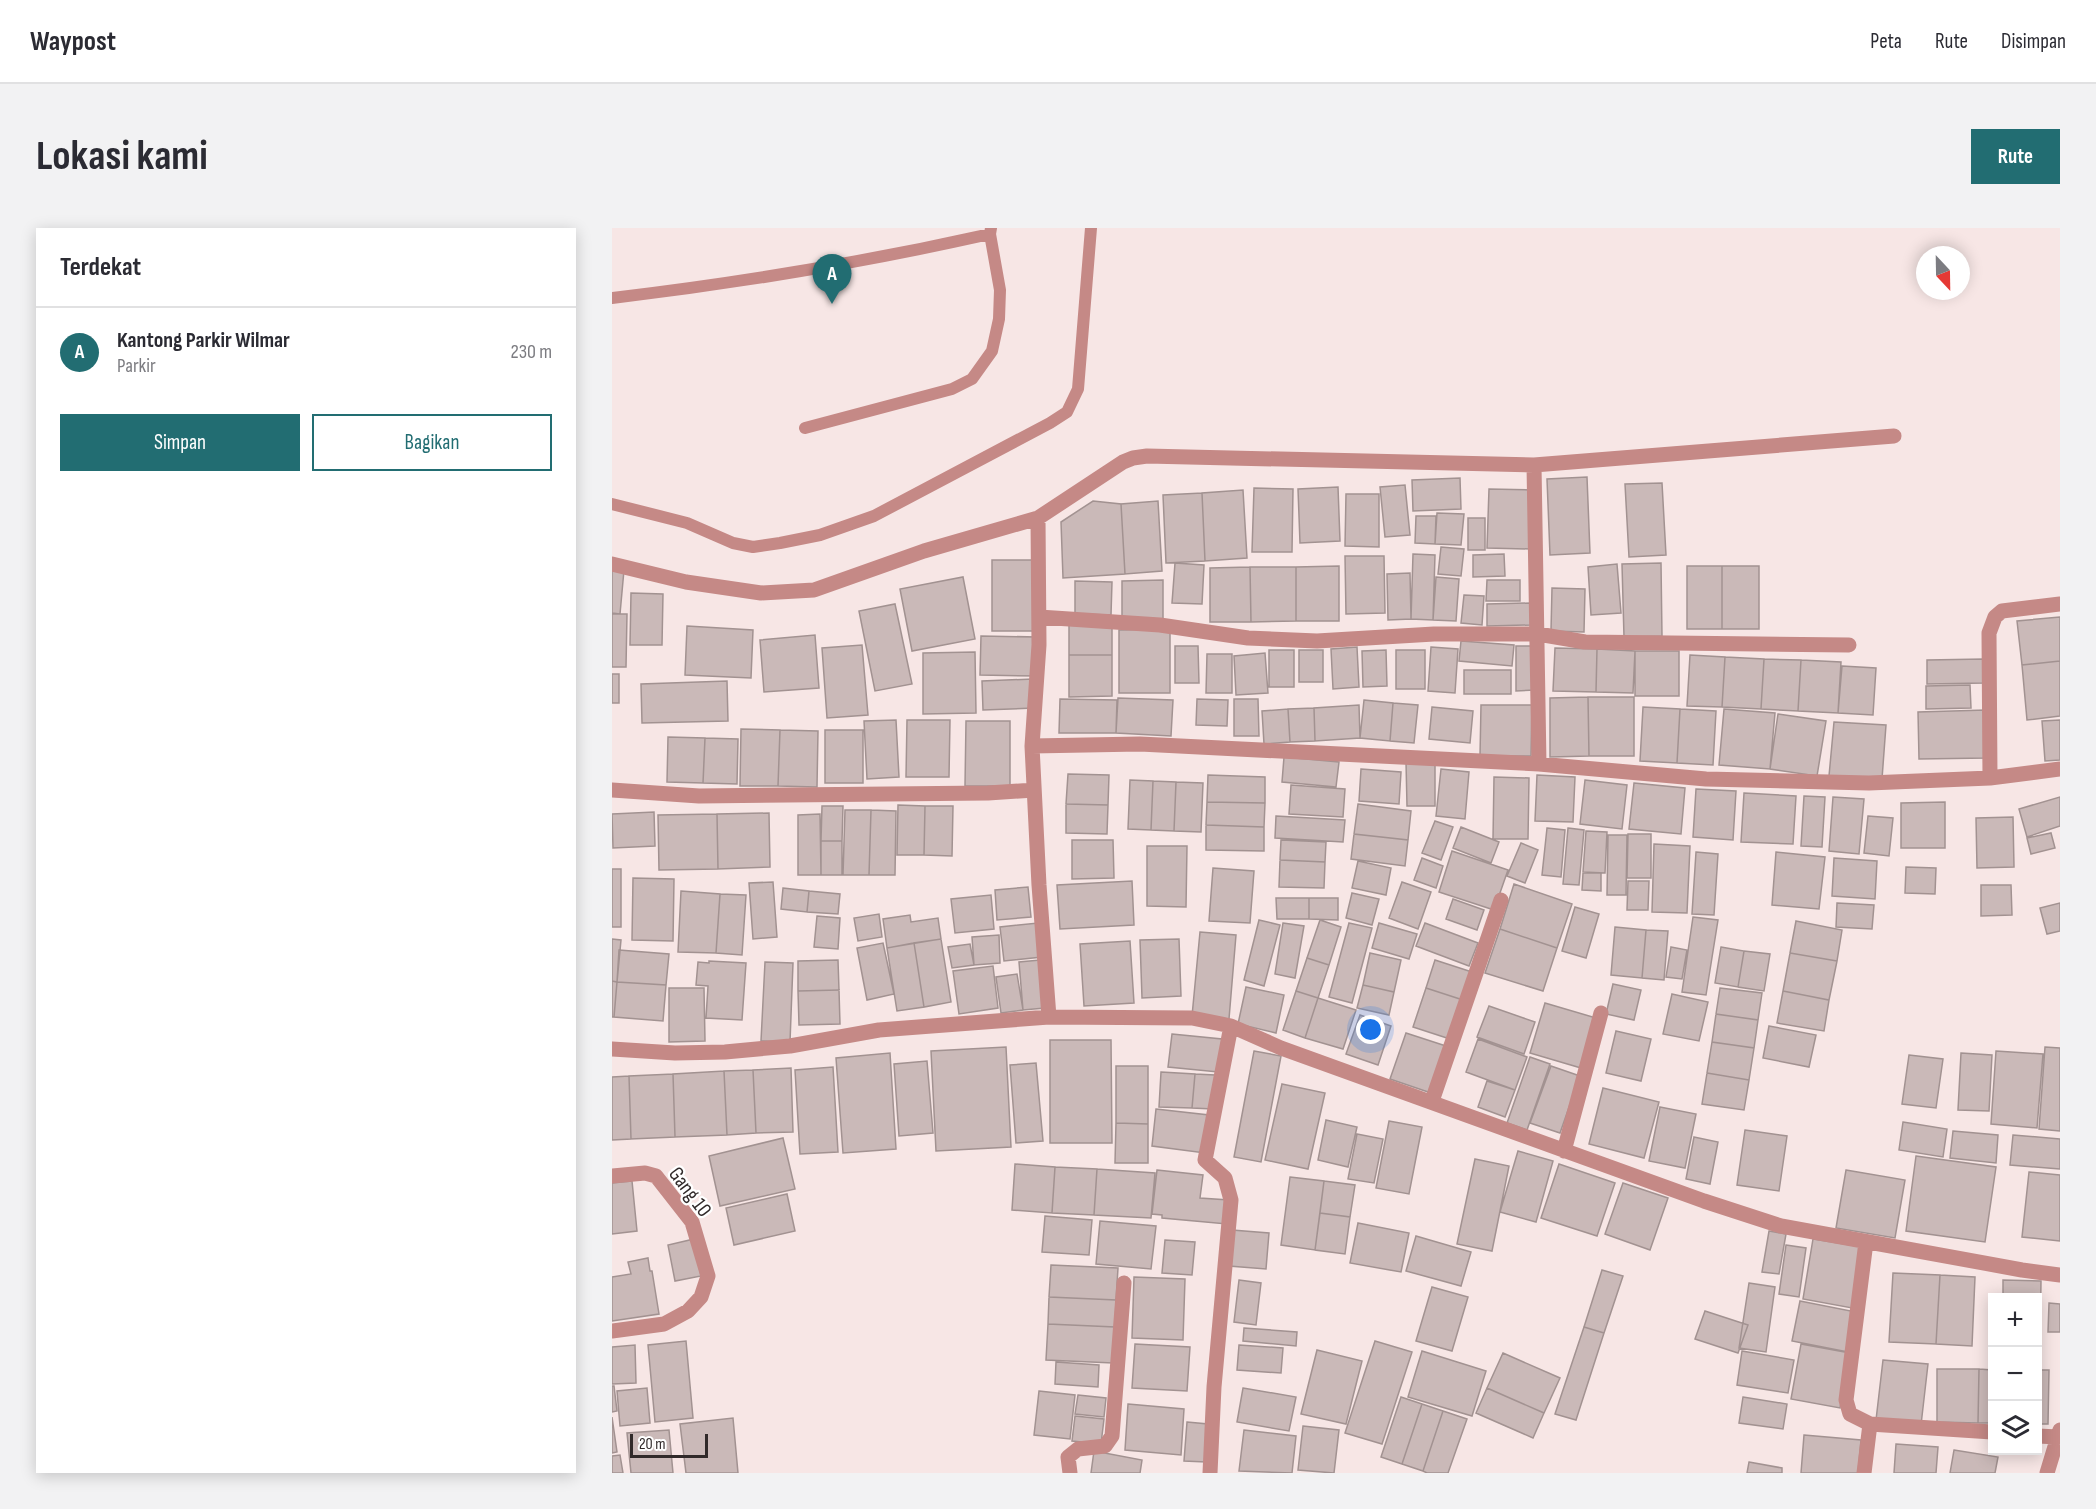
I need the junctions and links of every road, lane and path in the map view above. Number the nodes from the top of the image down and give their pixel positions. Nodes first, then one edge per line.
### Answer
1 (1091, 228) edge
2 (990, 231) edge
3 (612, 298) edge
4 (805, 428) dead end
5 (1894, 436) dead end
6 (1534, 465) junction
7 (612, 504) edge
8 (1038, 518) junction
9 (612, 564) edge
10 (2060, 604) edge
11 (1039, 617) junction
12 (1538, 634) junction
13 (1849, 645) dead end
14 (1032, 746) junction
15 (1539, 764) junction
16 (2060, 769) edge
17 (1990, 778) junction
18 (612, 790) edge
19 (1034, 790) junction
20 (1501, 900) dead end
21 (1601, 1013) dead end
22 (1049, 1017) junction
23 (1231, 1026) junction
24 (612, 1049) edge
25 (1432, 1101) junction
26 (1564, 1150) junction
27 (612, 1176) edge
28 (1866, 1242) junction
29 (2060, 1275) edge
30 (1124, 1283) dead end
31 (612, 1331) edge
32 (1870, 1424) junction
33 (1988, 1432) edge
34 (2059, 1433) edge
35 (2042, 1435) edge
36 (1070, 1473) edge
37 (1210, 1473) edge
38 (1864, 1473) edge
39 (2047, 1473) edge

1 - 7 lane
2 - 3 lane
2 - 4 lane
5 - 6 street
6 - 8 street
6 - 12 street
8 - 9 street
8 - 11 street
10 - 17 street
11 - 12 street
11 - 14 street
12 - 13 street
12 - 15 street
14 - 15 street
14 - 19 street
15 - 17 street
16 - 17 street
18 - 19 street
19 - 22 street
20 - 25 street
21 - 26 street
22 - 23 street
22 - 24 street
23 - 25 street
23 - 37 street
25 - 26 street
26 - 28 street
27 - 31 street, Gang 10
28 - 29 street
28 - 32 street
30 - 36 street
32 - 33 street
32 - 38 street
34 - 35 street
34 - 39 street

